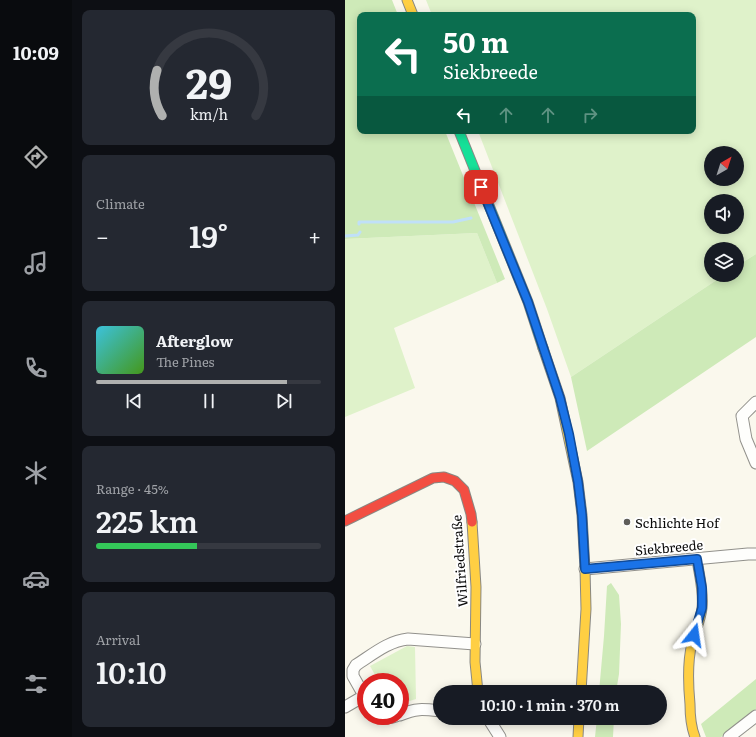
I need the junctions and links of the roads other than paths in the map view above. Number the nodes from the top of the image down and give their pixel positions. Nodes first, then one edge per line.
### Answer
1 (407, 0) edge
2 (412, 12) edge
3 (460, 134) edge
4 (756, 402) edge
5 (756, 463) edge
6 (345, 521) edge
7 (756, 554) edge
8 (697, 559) junction
9 (585, 569) junction
10 (475, 644) junction
11 (357, 683) edge
12 (477, 685) edge
13 (581, 685) edge
14 (357, 702) edge
15 (345, 707) edge
16 (433, 710) edge
17 (409, 711) edge
18 (756, 716) edge
19 (492, 725) edge
20 (579, 725) edge
21 (499, 737) edge
22 (578, 737) edge
23 (695, 737) edge
24 (729, 737) edge

1 - 2 main road
3 - 9 main road
4 - 5 street
6 - 10 main road, Wilfriedstraße
7 - 8 street, Siekbreede
8 - 9 street, Siekbreede
8 - 23 main road
9 - 13 main road
10 - 11 street
10 - 12 main road, Wilfriedstraße
14 - 15 street
16 - 17 street
18 - 24 street
19 - 21 street
20 - 22 main road

